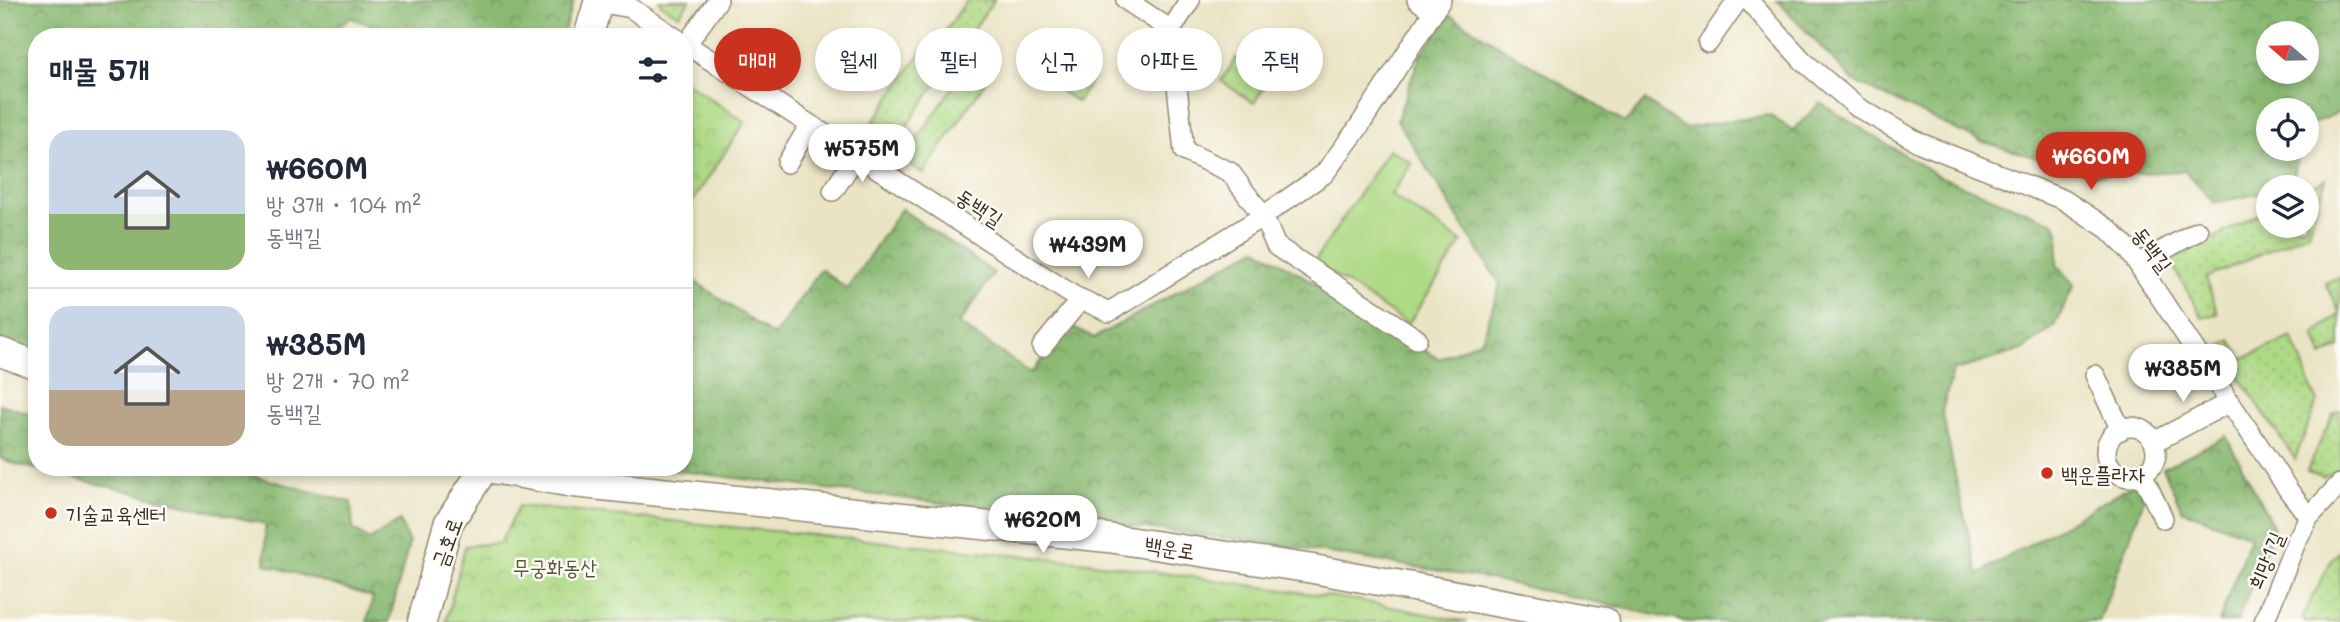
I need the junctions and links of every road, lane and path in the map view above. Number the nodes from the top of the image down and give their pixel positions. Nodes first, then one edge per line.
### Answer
1 (718, 0) edge
2 (1126, 0) edge
3 (1190, 0) edge
4 (1738, 0) edge
5 (1748, 0) edge
6 (598, 1) edge
7 (1430, 4) edge
8 (590, 28) edge
9 (661, 28) edge
10 (1168, 28) edge
11 (1172, 28) edge
12 (693, 29) edge
13 (1709, 43) dead end
14 (693, 49) edge
15 (1178, 91) edge
16 (810, 125) junction
17 (857, 155) junction
18 (787, 163) dead end
19 (833, 191) dead end
20 (1263, 216) junction
21 (2198, 231) dead end
22 (2138, 264) junction
23 (1082, 299) junction
24 (1417, 339) dead end
25 (1042, 347) dead end
26 (0, 352) edge
27 (28, 362) edge
28 (2095, 375) dead end
29 (2230, 402) junction
30 (2121, 429) junction
31 (2154, 442) junction
32 (2142, 474) junction
33 (478, 476) edge
34 (535, 476) edge
35 (2340, 484) edge
36 (2340, 506) edge
37 (2309, 517) junction
38 (2163, 518) dead end
39 (422, 622) edge
40 (1605, 622) edge
41 (2264, 622) edge

1 - 12 street
2 - 10 street
3 - 11 street
4 - 13 street
5 - 22 street, 동백길
6 - 8 main road
6 - 9 street, 동백길
7 - 20 street, 동백길
14 - 16 street, 동백길
15 - 20 street
16 - 17 street, 동백길
16 - 18 street
17 - 19 street
17 - 23 street, 동백길
20 - 23 street, 동백길
20 - 24 street
21 - 22 street
22 - 29 street, 동백길
23 - 25 street
26 - 27 main road
28 - 30 street
29 - 31 street
29 - 37 street, 동백길
30 - 31 street
30 - 32 street
31 - 32 street
32 - 38 street
33 - 39 main road, 금호로
34 - 40 main road, 백운로
35 - 37 street, 희망1길
36 - 37 street, 희망1길
37 - 41 street, 희망1길

